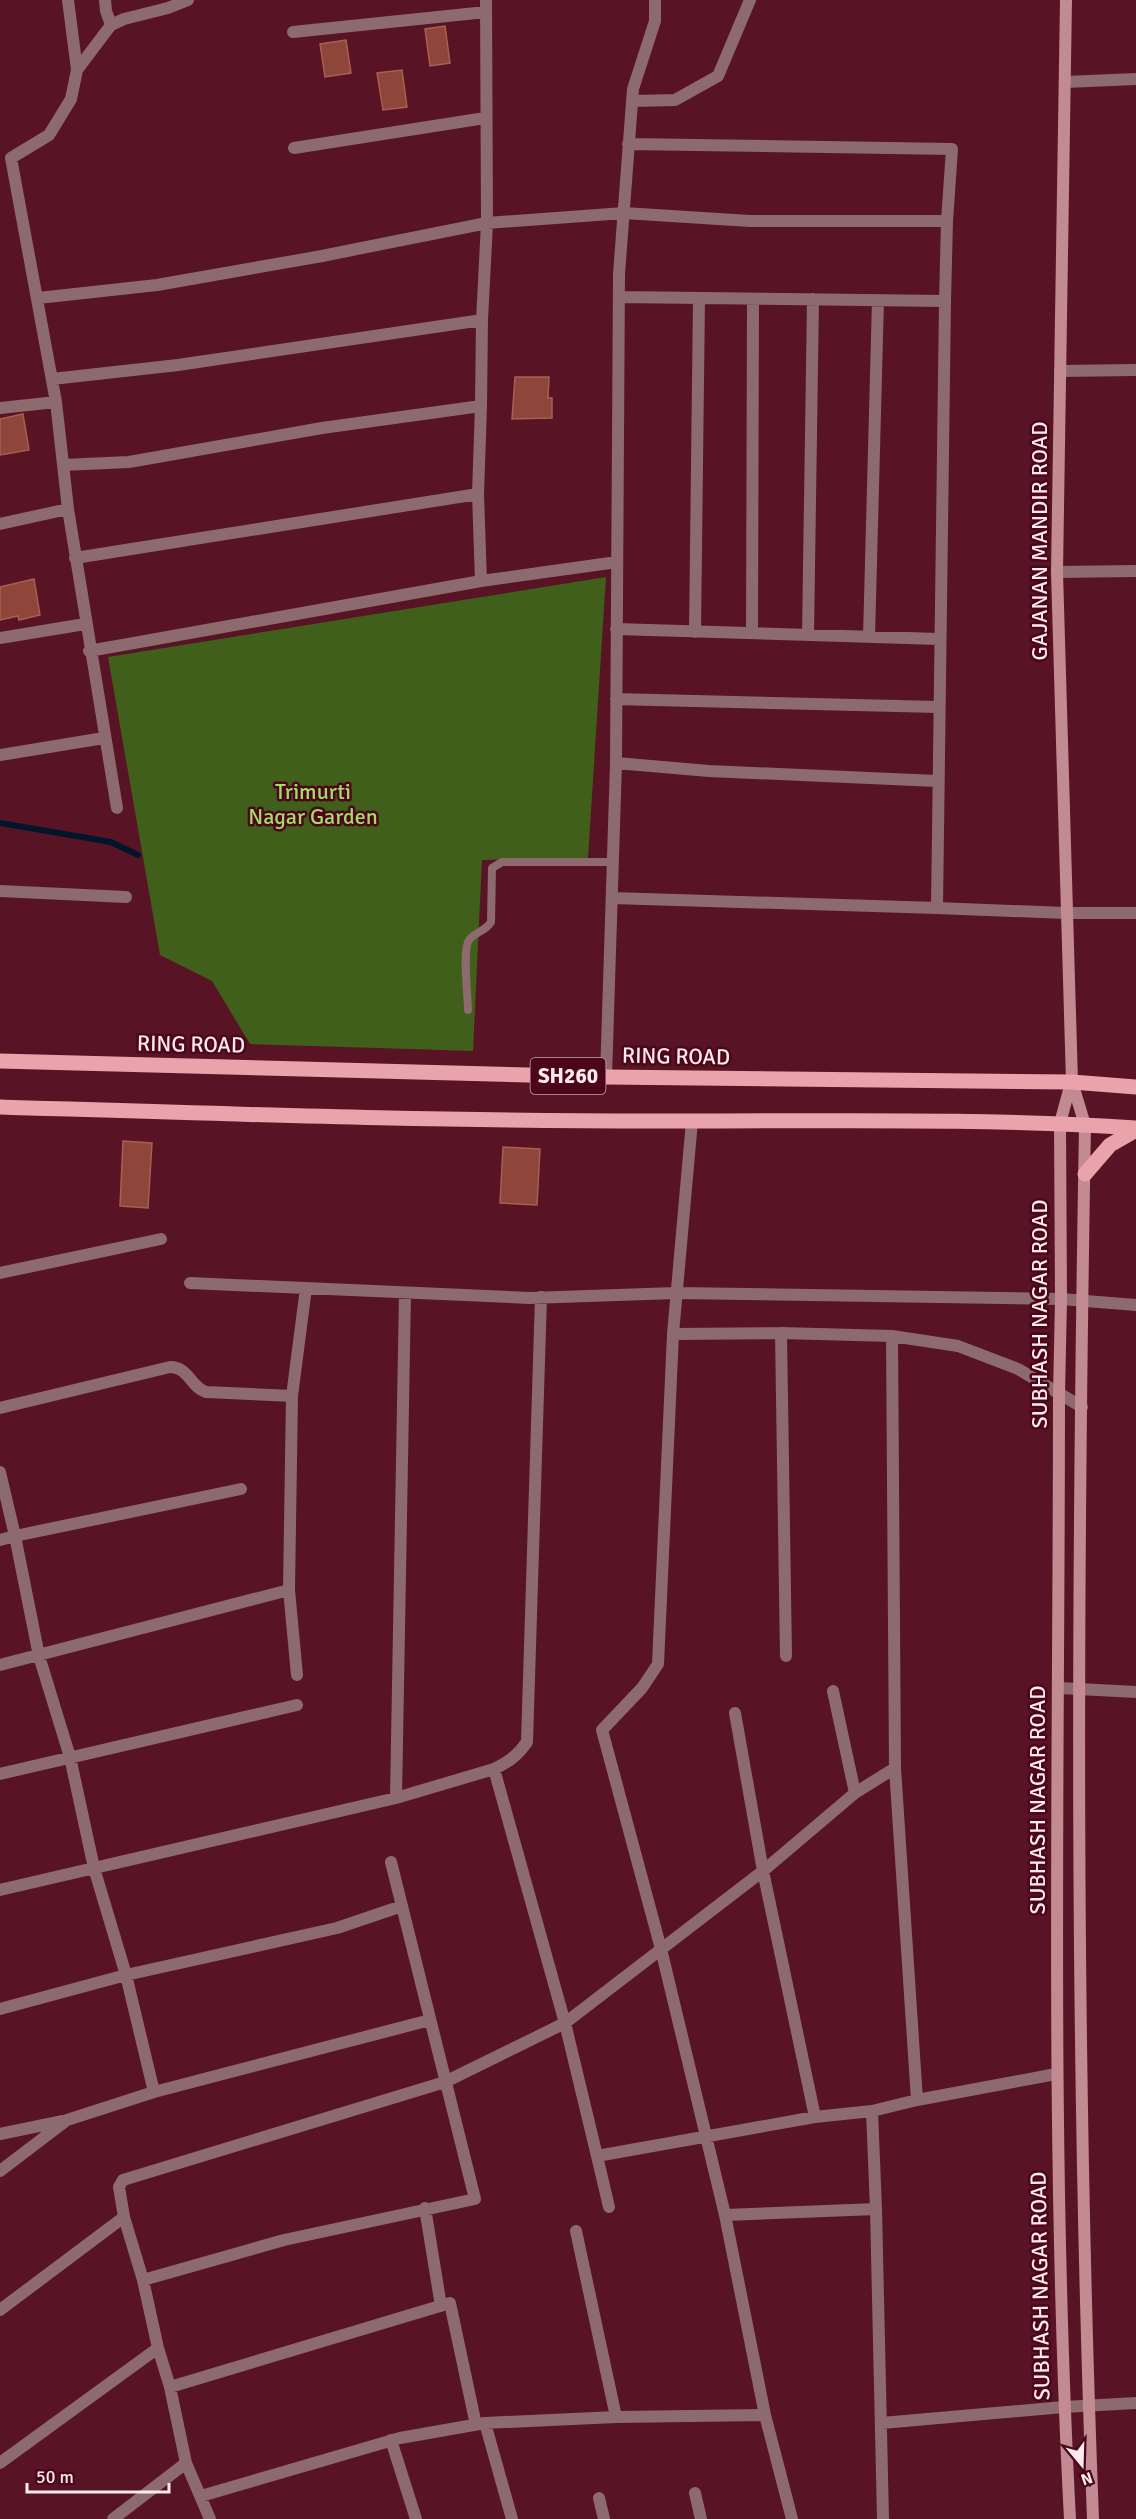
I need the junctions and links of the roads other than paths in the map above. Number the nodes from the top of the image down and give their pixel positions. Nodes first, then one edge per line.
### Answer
1 (68, 0) edge
2 (105, 0) edge
3 (188, 0) edge
4 (655, 0) edge
5 (750, 0) edge
6 (1066, 0) edge
7 (486, 6) edge
8 (111, 25) junction
9 (293, 32) dead end
10 (76, 70) junction
11 (1136, 79) edge
12 (1065, 82) junction
13 (632, 101) junction
14 (485, 118) junction
15 (628, 144) junction
16 (294, 148) dead end
17 (5, 158) edge
18 (624, 213) junction
19 (947, 221) junction
20 (487, 223) junction
21 (619, 297) junction
22 (38, 298) junction
23 (699, 298) junction
24 (753, 298) junction
25 (813, 299) junction
26 (878, 300) junction
27 (945, 301) junction
28 (482, 320) junction
29 (1060, 370) junction
30 (1136, 370) edge
31 (52, 379) junction
32 (56, 402) junction
33 (481, 406) junction
34 (0, 408) edge
35 (63, 465) junction
36 (478, 494) junction
37 (68, 508) junction
38 (0, 524) edge
39 (75, 558) junction
40 (617, 562) junction
41 (1136, 571) edge
42 (1057, 572) junction
43 (481, 581) junction
44 (85, 624) junction
45 (616, 629) junction
46 (695, 632) junction
47 (752, 633) junction
48 (808, 635) junction
49 (869, 637) junction
50 (0, 638) edge
51 (939, 639) junction
52 (89, 651) junction
53 (616, 699) junction
54 (938, 707) junction
55 (104, 738) junction
56 (0, 755) edge
57 (616, 763) junction
58 (937, 781) junction
59 (117, 808) dead end
60 (613, 862) junction
61 (0, 891) edge
62 (126, 897) dead end
63 (612, 898) junction
64 (937, 908) junction
65 (1065, 913) junction
66 (1136, 913) edge
67 (468, 1010) dead end
68 (0, 1061) edge
69 (606, 1077) junction
70 (1072, 1082) junction
71 (1136, 1087) edge
72 (0, 1107) edge
73 (692, 1121) junction
74 (1060, 1123) junction
75 (1085, 1125) junction
76 (1136, 1129) edge
77 (1084, 1174) junction
78 (161, 1239) dead end
79 (0, 1273) edge
80 (190, 1283) dead end
81 (306, 1288) junction
82 (405, 1293) junction
83 (676, 1293) junction
84 (541, 1298) junction
85 (1061, 1299) junction
86 (1083, 1301) junction
87 (1136, 1305) edge
88 (673, 1329) junction
89 (781, 1333) junction
90 (891, 1336) junction
91 (1059, 1395) junction
92 (292, 1396) junction
93 (1082, 1407) junction
94 (0, 1408) edge
95 (0, 1472) edge
96 (241, 1489) dead end
97 (15, 1536) junction
98 (0, 1540) edge
99 (289, 1590) junction
100 (39, 1656) junction
101 (786, 1656) dead end
102 (0, 1665) edge
103 (297, 1675) dead end
104 (1059, 1688) junction
105 (1079, 1689) junction
106 (833, 1691) dead end
107 (1136, 1692) edge
108 (297, 1705) dead end
109 (735, 1713) dead end
110 (70, 1757) junction
111 (895, 1768) junction
112 (494, 1769) junction
113 (0, 1774) edge
114 (855, 1793) junction
115 (396, 1798) junction
116 (391, 1862) dead end
117 (94, 1868) junction
118 (763, 1871) junction
119 (0, 1890) edge
120 (402, 1906) junction
121 (661, 1948) junction
122 (126, 1975) junction
123 (0, 2009) edge
124 (430, 2020) junction
125 (565, 2023) junction
126 (1056, 2074) junction
127 (445, 2082) junction
128 (154, 2092) junction
129 (917, 2100) junction
130 (872, 2111) junction
131 (815, 2117) junction
132 (68, 2120) junction
133 (0, 2134) edge
134 (704, 2136) junction
135 (597, 2156) junction
136 (0, 2171) edge
137 (609, 2207) dead end
138 (425, 2208) junction
139 (876, 2209) junction
140 (725, 2215) junction
141 (124, 2217) junction
142 (576, 2231) dead end
143 (144, 2280) junction
144 (441, 2306) junction
145 (0, 2310) edge
146 (158, 2348) junction
147 (170, 2387) junction
148 (1136, 2403) edge
149 (1089, 2405) junction
150 (1064, 2407) junction
151 (765, 2415) junction
152 (616, 2416) junction
153 (882, 2423) junction
154 (481, 2424) junction
155 (391, 2440) junction
156 (0, 2463) edge
157 (186, 2463) junction
158 (695, 2493) dead end
159 (201, 2496) junction
160 (599, 2498) dead end
161 (113, 2519) edge
162 (210, 2519) edge
163 (416, 2519) edge
164 (512, 2519) edge
165 (604, 2519) edge
166 (701, 2519) edge
167 (792, 2519) edge
168 (883, 2519) edge
169 (1070, 2519) edge
170 (1093, 2519) edge

1 - 10 street
2 - 8 street
3 - 8 street
4 - 13 street
5 - 13 street
6 - 12 street, GAJANAN MANDIR ROAD
7 - 9 street
7 - 14 street
8 - 10 street
10 - 17 street
11 - 12 street
12 - 29 street, GAJANAN MANDIR ROAD
13 - 15 street
14 - 16 street
14 - 20 street
15 - 18 street
15 - 19 street
17 - 22 street
18 - 19 street
18 - 20 street
18 - 21 street
19 - 27 street
20 - 22 street
20 - 28 street
21 - 23 street
21 - 40 street
22 - 31 street
23 - 24 street
23 - 46 street
24 - 25 street
24 - 47 street
25 - 26 street
25 - 48 street
26 - 27 street
26 - 49 street
27 - 51 street
28 - 31 street
28 - 33 street
29 - 30 street
29 - 42 street, GAJANAN MANDIR ROAD
31 - 32 street
32 - 34 street
32 - 35 street
33 - 35 street
33 - 36 street
35 - 37 street
36 - 39 street
36 - 43 street
37 - 38 street
37 - 39 street
39 - 44 street
40 - 43 street
40 - 45 street
41 - 42 street
42 - 65 street, GAJANAN MANDIR ROAD
43 - 52 street
44 - 50 street
44 - 52 street
45 - 46 street
45 - 53 street
46 - 47 street
47 - 48 street
48 - 49 street
49 - 51 street
51 - 54 street
52 - 55 street
53 - 54 street
53 - 57 street
54 - 58 street
55 - 56 street
55 - 59 street
57 - 58 street
57 - 60 street
58 - 64 street
60 - 63 street
60 - 67 lane
61 - 62 street
63 - 64 street
63 - 69 street
64 - 65 street
65 - 66 street
65 - 70 street, GAJANAN MANDIR ROAD
68 - 69 main road, RING ROAD / SH260
69 - 70 main road, RING ROAD / SH260
70 - 71 main road, RING ROAD / SH260
70 - 74 street, SUBHASH NAGAR ROAD
70 - 75 street
72 - 73 main road, SH260
73 - 74 main road, SH260
73 - 83 street
74 - 75 main road, SH260
74 - 85 street, SUBHASH NAGAR ROAD
75 - 76 main road, SH260
75 - 77 street
76 - 77 main road
77 - 86 street
78 - 79 street
80 - 81 street
81 - 82 street
81 - 92 street
82 - 84 street
82 - 115 street
83 - 84 street
83 - 85 street
83 - 88 street
84 - 112 street
85 - 86 street
85 - 91 street, SUBHASH NAGAR ROAD
86 - 87 street
86 - 93 street
88 - 89 street
88 - 121 street
89 - 90 street
89 - 101 street
90 - 91 street
90 - 111 street
91 - 93 street
91 - 104 street, SUBHASH NAGAR ROAD
92 - 94 street
92 - 99 street
93 - 105 street
95 - 97 street
96 - 97 street
97 - 98 street
97 - 100 street
99 - 100 street
99 - 103 street
100 - 102 street
100 - 110 street
104 - 105 street
104 - 126 street, SUBHASH NAGAR ROAD
105 - 107 street
105 - 149 street
106 - 114 street
108 - 110 street
109 - 118 street
110 - 113 street
110 - 117 street
111 - 114 street
111 - 129 street
112 - 115 street
112 - 125 street
114 - 118 street
115 - 117 street
116 - 120 street
117 - 119 street
117 - 122 street
118 - 121 street
118 - 131 street
120 - 122 street
120 - 124 street
121 - 125 street
121 - 134 street
122 - 123 street
122 - 128 street
124 - 127 street
124 - 128 street
125 - 127 street
125 - 135 street
126 - 129 street
126 - 150 street, SUBHASH NAGAR ROAD
127 - 138 street
127 - 141 street
128 - 132 street
129 - 130 street
130 - 131 street
130 - 139 street
131 - 134 street
132 - 133 street
132 - 136 street
134 - 135 street
134 - 140 street
135 - 137 street
138 - 143 street
138 - 144 street
139 - 140 street
139 - 153 street
140 - 151 street
141 - 143 street
141 - 145 street
142 - 152 street
143 - 146 street
144 - 147 street
144 - 154 street
146 - 147 street
146 - 156 street
147 - 157 street
148 - 149 street
149 - 150 street
149 - 170 street
150 - 153 street
150 - 169 street, SUBHASH NAGAR ROAD
151 - 152 street
151 - 167 street
152 - 154 street
153 - 168 street
154 - 155 street
154 - 164 street
155 - 159 street
155 - 163 street
157 - 159 street
157 - 161 street
158 - 166 street
159 - 162 street
160 - 165 street

